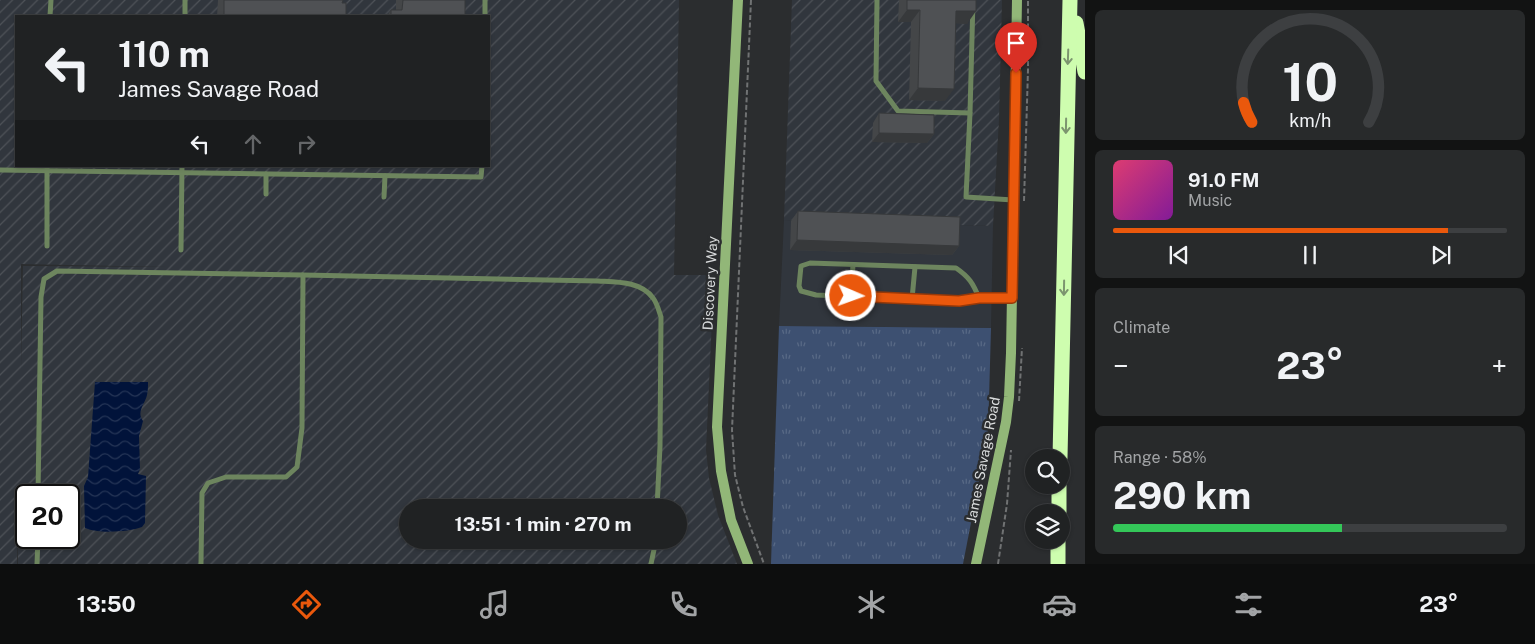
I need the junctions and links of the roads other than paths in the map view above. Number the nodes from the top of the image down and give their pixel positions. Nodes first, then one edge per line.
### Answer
1 (50, 0) edge
2 (186, 0) edge
3 (485, 0) edge
4 (738, 0) edge
5 (878, 0) edge
6 (973, 0) edge
7 (1017, 0) edge
8 (1070, 1) edge
9 (50, 15) edge
10 (185, 15) edge
11 (486, 15) edge
12 (1085, 72) edge
13 (970, 113) junction
14 (482, 167) edge
15 (47, 169) edge
16 (182, 169) edge
17 (0, 170) edge
18 (266, 174) junction
19 (385, 176) junction
20 (266, 194) dead end
21 (384, 196) dead end
22 (1014, 200) junction
23 (47, 246) dead end
24 (181, 250) dead end
25 (853, 265) junction
26 (915, 267) junction
27 (303, 275) junction
28 (851, 296) junction
29 (979, 298) junction
30 (1012, 298) junction
31 (912, 299) junction
32 (1060, 449) edge
33 (38, 484) edge
34 (657, 499) edge
35 (38, 549) edge
36 (654, 549) edge
37 (1058, 549) edge
38 (37, 564) edge
39 (201, 564) edge
40 (651, 564) edge
41 (748, 564) edge
42 (976, 564) edge
43 (1058, 564) edge

1 - 9 lane
2 - 10 lane
3 - 11 lane
4 - 41 street, Discovery Way
5 - 13 lane
6 - 13 lane
7 - 22 street, James Savage Road
8 - 12 highway
8 -> 32 highway
13 - 22 lane
14 - 19 lane
15 - 16 lane
15 - 17 lane
15 - 23 lane
16 - 18 lane
16 - 24 lane
18 - 19 lane
18 - 20 lane
19 - 21 lane
22 - 30 street, James Savage Road
25 - 26 lane
25 - 28 lane
25 - 28 lane
26 - 29 lane
26 - 31 lane
27 - 33 lane
27 - 34 lane
27 - 39 lane
28 - 31 lane
29 - 30 lane
29 - 31 lane
30 - 42 street, James Savage Road
35 - 38 lane
36 - 40 lane
37 - 43 highway

